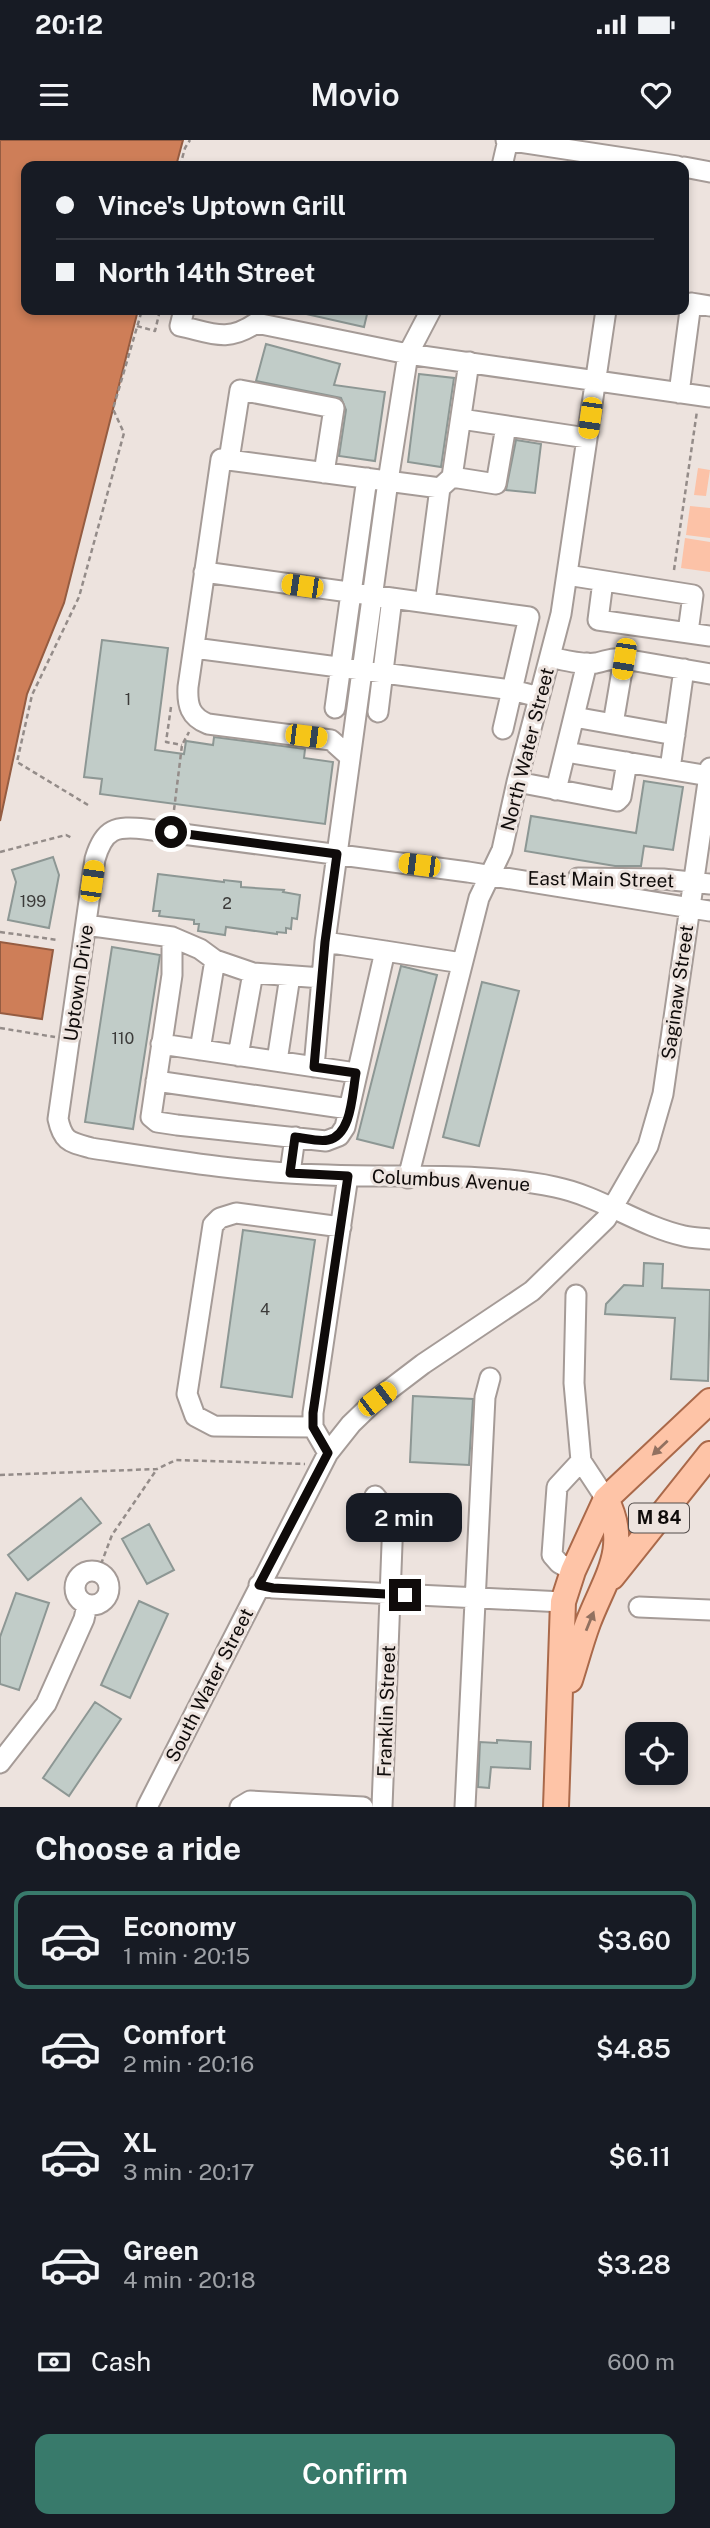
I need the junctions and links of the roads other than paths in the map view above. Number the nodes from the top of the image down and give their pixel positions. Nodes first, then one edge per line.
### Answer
1 (507, 140) edge
2 (629, 155) edge
3 (503, 161) edge
4 (655, 161) edge
5 (689, 168) edge
6 (710, 172) edge
7 (710, 306) edge
8 (183, 315) edge
9 (428, 315) edge
10 (605, 315) edge
11 (252, 316) edge
12 (408, 354) junction
13 (469, 362) junction
14 (595, 380) junction
15 (679, 393) junction
16 (704, 404) edge
17 (461, 419) junction
18 (506, 426) junction
19 (587, 438) junction
20 (229, 460) junction
21 (324, 472) junction
22 (367, 478) junction
23 (388, 481) junction
24 (446, 482) junction
25 (205, 572) junction
26 (567, 575) junction
27 (603, 581) junction
28 (351, 593) junction
29 (372, 596) junction
30 (392, 598) junction
31 (425, 602) junction
32 (688, 632) junction
33 (710, 636) edge
34 (194, 648) junction
35 (550, 657) junction
36 (624, 659) junction
37 (587, 663) junction
38 (341, 667) junction
39 (684, 669) junction
40 (362, 670) junction
41 (382, 673) junction
42 (710, 674) edge
43 (512, 690) junction
44 (540, 697) junction
45 (335, 708) dead end
46 (378, 712) dead end
47 (574, 717) junction
48 (613, 724) junction
49 (503, 729) dead end
50 (675, 735) junction
51 (566, 752) junction
52 (350, 757) junction
53 (627, 762) junction
54 (670, 769) junction
55 (709, 772) edge
56 (517, 782) junction
57 (556, 790) junction
58 (708, 801) edge
59 (106, 835) joint
60 (337, 854) junction
61 (490, 875) junction
62 (510, 878) junction
63 (701, 883) edge
64 (688, 908) junction
65 (710, 911) edge
66 (86, 925) junction
67 (172, 937) junction
68 (325, 942) junction
69 (385, 951) junction
70 (215, 960) junction
71 (462, 963) junction
72 (253, 973) junction
73 (290, 976) junction
74 (322, 978) junction
75 (162, 1044) junction
76 (200, 1050) junction
77 (238, 1056) junction
78 (277, 1061) junction
79 (314, 1067) junction
80 (356, 1073) junction
81 (156, 1081) junction
82 (349, 1109) junction
83 (62, 1135) joint
84 (295, 1137) junction
85 (290, 1173) junction
86 (348, 1176) junction
87 (408, 1178) junction
88 (615, 1207) junction
89 (341, 1227) junction
90 (710, 1239) edge
91 (576, 1295) dead end
92 (490, 1378) dead end
93 (710, 1401) edge
94 (313, 1427) junction
95 (328, 1453) junction
96 (710, 1454) edge
97 (581, 1461) junction
98 (374, 1496) dead end
99 (606, 1499) junction
100 (573, 1571) junction
101 (98, 1572) road end
102 (607, 1583) junction
103 (259, 1585) junction
104 (391, 1594) junction
105 (476, 1598) junction
106 (563, 1602) junction
107 (639, 1607) dead end
108 (710, 1610) edge
109 (561, 1707) junction
110 (0, 1763) edge
111 (301, 1805) edge
112 (339, 1806) edge
113 (147, 1807) edge
114 (240, 1807) edge
115 (363, 1807) edge
116 (382, 1807) edge
117 (465, 1807) edge
118 (556, 1807) edge

1 - 2 street
1 - 3 street
2 - 4 street
5 - 6 street
7 - 15 street
8 - 11 street
9 - 12 street
10 - 14 street, North Water Street
11 - 12 street
12 - 13 street
12 - 23 street
13 - 14 street
13 - 17 street
14 - 15 street
14 - 19 street, North Water Street
15 - 16 street
17 - 18 street
17 - 24 street
18 - 19 street
18 - 24 street
19 - 26 street, North Water Street
20 - 21 street
20 - 21 street
20 - 25 street
21 - 22 street
22 - 23 street
22 - 28 street
23 - 24 street
23 - 29 street
24 - 31 street
25 - 28 street
25 - 34 street
26 - 27 street
26 - 35 street, North Water Street
27 - 32 street
27 - 32 street
28 - 29 street
28 - 38 street
29 - 30 street
29 - 40 street
30 - 31 street
30 - 41 street
31 - 43 street
32 - 33 street
34 - 38 street
34 - 52 street
35 - 37 street
35 - 44 street, North Water Street
36 - 37 street
36 - 39 street
36 - 48 street
37 - 47 street
38 - 40 street
38 - 45 street
39 - 42 street
39 - 50 street
40 - 41 street
40 - 52 street
41 - 43 street
41 - 46 street
43 - 44 street
43 - 49 street
44 - 56 street, North Water Street
47 - 48 street
47 - 51 street
48 - 50 street
50 - 54 street
51 - 53 street
51 - 57 street
52 - 60 street
53 - 54 street
53 - 57 street
54 - 55 street
55 - 58 street, Saginaw Street
56 - 57 street
56 - 61 street, North Water Street
58 - 63 street, Saginaw Street
59 - 60 street, East Main Street
59 - 66 street, Uptown Drive
60 - 61 street, East Main Street
60 - 68 street
61 - 62 street, East Main Street
61 - 71 street, North Water Street
62 - 63 street, East Main Street
62 - 64 street, East Main Street
63 - 64 street, Saginaw Street
64 - 65 street, East Main Street
64 - 88 street, Saginaw Street
66 - 67 street
66 - 83 street, Uptown Drive
67 - 70 street
67 - 75 street
68 - 69 street
68 - 74 street
69 - 71 street
69 - 80 street
70 - 72 street
70 - 76 street
71 - 87 street, North Water Street
72 - 73 street
72 - 77 street
73 - 74 street
73 - 78 street
74 - 79 street
75 - 76 street
75 - 81 street
76 - 77 street
77 - 78 street
78 - 79 street
79 - 80 street
80 - 82 street
81 - 82 street
81 - 84 street
82 - 84 street
83 - 85 street, Columbus Avenue
84 - 85 street
85 - 86 street, Columbus Avenue
86 - 87 street, Columbus Avenue
86 - 89 street
87 - 88 street, Columbus Avenue
88 - 90 street, Columbus Avenue
88 - 95 street, South Water Street
89 - 94 street
89 - 94 street
91 - 97 street
92 - 105 street
93 -> 99 main road, M 84
94 - 95 street
95 - 103 street, South Water Street
96 - 102 main road, M 84
97 - 99 street
97 - 100 street
98 - 104 street, Franklin Street
99 - 100 main road, M 84
99 - 102 main road
100 - 106 main road, M 84
101 - 110 street
109 -> 102 main road, M 84
103 - 104 street
103 - 113 street, South Water Street
104 - 105 street
104 - 116 street, Franklin Street
105 - 106 street
105 - 117 street
106 - 109 main road, M 84
107 - 108 street
109 - 118 main road, M 84
111 - 112 street
111 - 114 street
112 - 115 street

